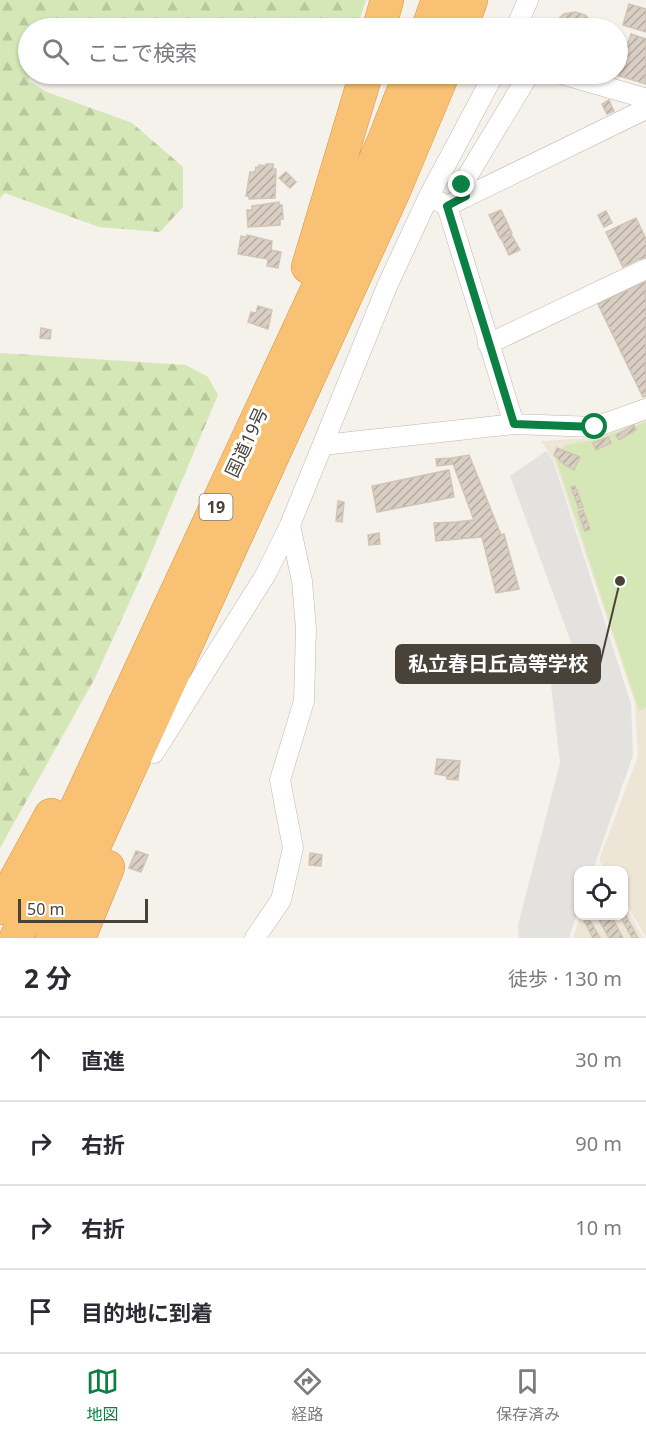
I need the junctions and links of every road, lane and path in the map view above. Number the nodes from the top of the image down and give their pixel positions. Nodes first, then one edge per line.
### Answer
1 (387, 0) edge
2 (438, 0) edge
3 (471, 0) edge
4 (528, 0) edge
5 (382, 18) edge
6 (432, 18) edge
7 (465, 18) edge
8 (520, 18) edge
9 (363, 84) edge
10 (406, 84) edge
11 (438, 84) edge
12 (489, 84) edge
13 (523, 84) edge
14 (596, 84) edge
15 (646, 107) edge
16 (429, 196) junction
17 (466, 196) junction
18 (447, 206) junction
19 (646, 269) edge
20 (293, 342) junction
21 (488, 344) junction
22 (646, 409) edge
23 (514, 424) junction
24 (323, 444) junction
25 (290, 525) junction
26 (125, 702) junction
27 (157, 712) junction
28 (154, 753) junction
29 (0, 908) edge
30 (16, 938) edge
31 (52, 938) edge
32 (79, 938) edge
33 (255, 938) edge

1 - 5 highway
2 - 6 highway
3 - 7 highway
4 - 8 street
9 - 20 highway
10 - 20 highway, 国道19号 / 19
11 - 27 highway, 国道19号 / 19
12 - 16 street
13 - 17 street
14 - 15 street
15 - 17 street
16 - 18 street
16 - 24 street
17 - 18 street
18 - 21 street
19 - 21 street
20 - 26 highway, 国道19号 / 19
21 - 23 street
22 - 23 street
23 - 24 street
24 - 25 street
25 - 28 street
25 - 33 street
26 - 29 highway
26 - 30 highway, 国道19号 / 19
27 - 28 highway
27 - 31 highway, 国道19号 / 19
28 - 32 highway

